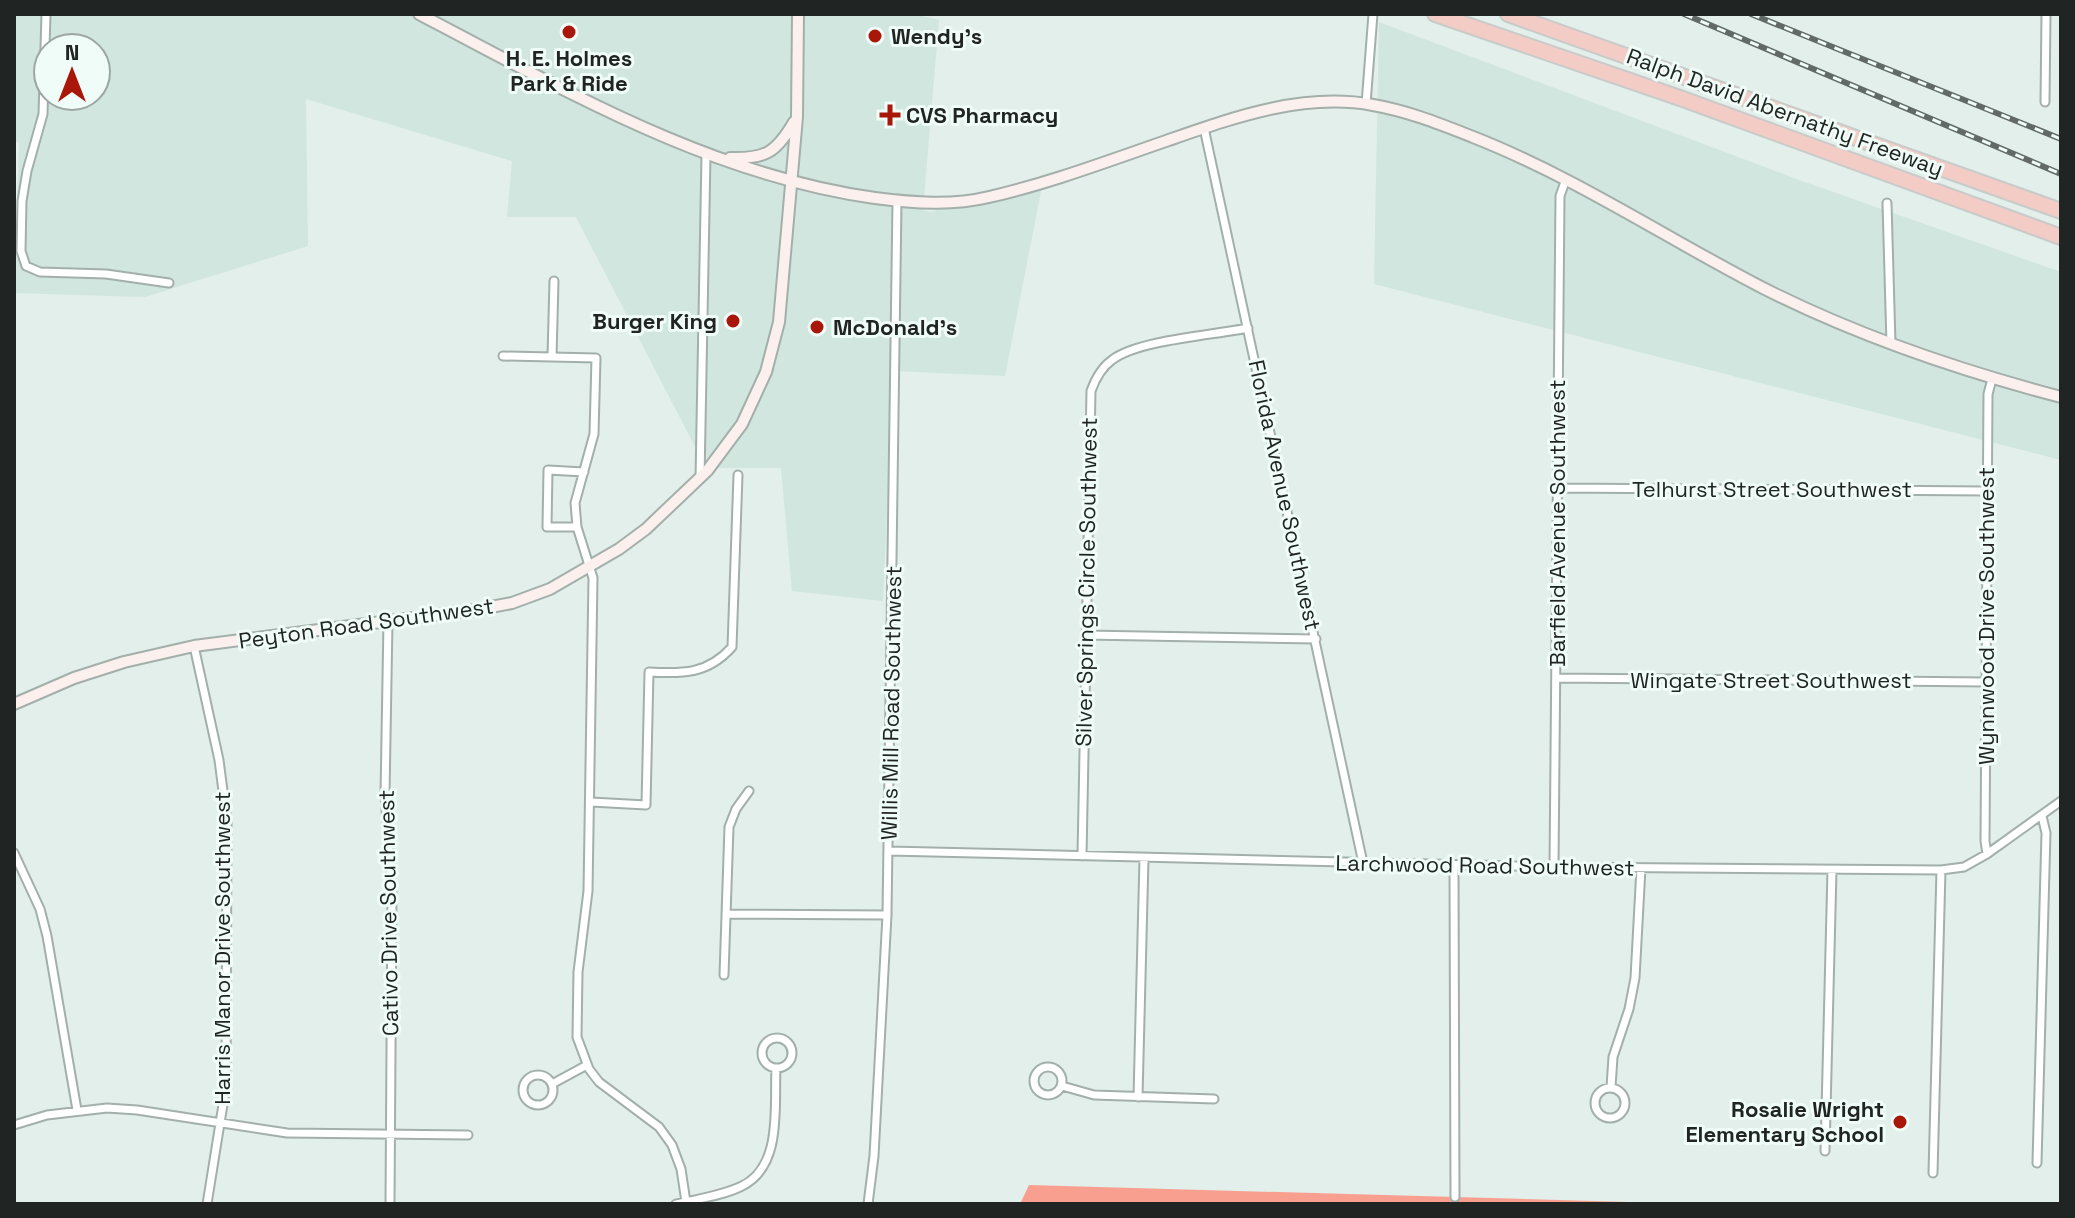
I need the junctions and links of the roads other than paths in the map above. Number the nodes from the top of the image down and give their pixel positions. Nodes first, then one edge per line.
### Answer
1 (46, 14) edge
2 (419, 14) edge
3 (798, 14) edge
4 (1373, 14) edge
5 (1435, 14) edge
6 (1508, 14) edge
7 (2046, 14) edge
8 (2045, 102) dead end
9 (1366, 104) junction
10 (797, 117) junction
11 (1204, 128) junction
12 (711, 156) junction
13 (1566, 179) junction
14 (792, 182) junction
15 (897, 201) junction
16 (1887, 203) dead end
17 (2061, 211) edge
18 (2061, 237) edge
19 (554, 281) dead end
20 (169, 283) dead end
21 (1248, 328) junction
22 (1891, 344) junction
23 (503, 356) dead end
24 (552, 357) junction
25 (1992, 379) junction
26 (2061, 397) edge
27 (584, 472) junction
28 (738, 475) dead end
29 (700, 479) junction
30 (1557, 488) junction
31 (1987, 491) junction
32 (577, 527) junction
33 (591, 564) junction
34 (388, 621) junction
35 (1085, 635) junction
36 (1316, 639) junction
37 (194, 646) junction
38 (1556, 678) junction
39 (1986, 682) junction
40 (14, 704) edge
41 (749, 791) dead end
42 (2061, 801) edge
43 (591, 802) junction
44 (2042, 816) junction
45 (889, 851) junction
46 (14, 853) edge
47 (1987, 854) junction
48 (1082, 856) junction
49 (1144, 858) junction
50 (1363, 863) junction
51 (1454, 865) junction
52 (1554, 867) junction
53 (1641, 868) junction
54 (1832, 870) junction
55 (1941, 870) junction
56 (887, 915) junction
57 (726, 918) junction
58 (724, 975) dead end
59 (587, 1065) junction
60 (776, 1068) junction
61 (552, 1084) junction
62 (1062, 1086) dead end
63 (1611, 1087) junction
64 (1138, 1097) junction
65 (1214, 1099) dead end
66 (77, 1110) junction
67 (221, 1123) junction
68 (14, 1125) edge
69 (391, 1135) junction
70 (468, 1135) dead end
71 (1825, 1151) dead end
72 (2037, 1163) dead end
73 (1933, 1173) dead end
74 (1455, 1197) dead end
75 (686, 1202) junction
76 (207, 1204) edge
77 (390, 1204) edge
78 (676, 1204) edge
79 (868, 1204) edge

1 - 20 street
2 - 12 main road
3 - 10 main road, Peyton Road Southwest
4 - 9 street
5 - 18 highway, Ralph David Abernathy Freeway
6 - 17 highway, Ralph David Abernathy Freeway
7 - 8 street
9 - 11 main road
9 - 13 main road
10 - 12 main road
10 - 14 main road, Peyton Road Southwest
11 - 15 main road
11 - 21 street, Florida Avenue Southwest
12 - 14 main road
12 - 29 street
13 - 22 main road
13 - 30 street, Barfield Avenue Southwest
14 - 15 main road
14 - 29 main road, Peyton Road Southwest
15 - 45 street, Willis Mill Road Southwest
16 - 22 street
19 - 24 street
21 - 35 street, Silver Springs Circle Southwest
21 - 36 street, Florida Avenue Southwest
22 - 25 main road
23 - 24 street
24 - 27 street
25 - 26 main road
25 - 31 street, Wynnwood Drive Southwest
27 - 32 street
27 - 32 street
28 - 43 street
29 - 33 main road, Peyton Road Southwest
30 - 31 street, Telhurst Street Southwest
30 - 38 street, Barfield Avenue Southwest
31 - 39 street, Wynnwood Drive Southwest
32 - 33 street
33 - 34 main road, Peyton Road Southwest
33 - 43 street
34 - 37 main road, Peyton Road Southwest
34 - 69 street, Cativo Drive Southwest
35 - 36 street
35 - 48 street, Silver Springs Circle Southwest
36 - 50 street, Florida Avenue Southwest
37 - 40 main road, Peyton Road Southwest
37 - 67 street, Harris Manor Drive Southwest
38 - 39 street, Wingate Street Southwest
38 - 52 street, Barfield Avenue Southwest
39 - 47 street, Wynnwood Drive Southwest
41 - 57 street
42 - 44 street, Larchwood Road Southwest
43 - 59 street
44 - 47 street, Larchwood Road Southwest
44 - 72 street
45 - 48 street, Larchwood Road Southwest
45 - 56 street, Willis Mill Road Southwest
46 - 66 street
47 - 55 street, Larchwood Road Southwest
48 - 49 street, Larchwood Road Southwest
49 - 50 street, Larchwood Road Southwest
49 - 64 street
50 - 51 street, Larchwood Road Southwest
51 - 52 street, Larchwood Road Southwest
51 - 74 street
52 - 53 street, Larchwood Road Southwest
53 - 54 street, Larchwood Road Southwest
53 - 63 street
54 - 55 street, Larchwood Road Southwest
54 - 71 street
55 - 73 street
56 - 57 street
56 - 79 street, Willis Mill Road Southwest
57 - 58 street
59 - 61 street
59 - 75 street
60 - 60 street
60 - 75 street
61 - 61 street
62 - 64 street
63 - 63 street
64 - 65 street
66 - 67 street
66 - 68 street
67 - 69 street
67 - 76 street, Harris Manor Drive Southwest
69 - 70 street
69 - 77 street, Cativo Drive Southwest
75 - 78 street

